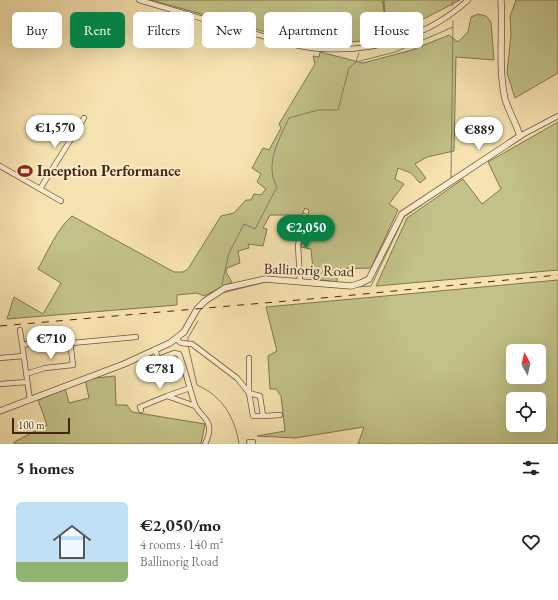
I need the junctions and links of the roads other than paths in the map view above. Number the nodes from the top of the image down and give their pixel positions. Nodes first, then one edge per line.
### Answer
1 (139, 0) edge
2 (468, 0) edge
3 (501, 0) edge
4 (558, 116) edge
5 (84, 118) dead end
6 (520, 136) junction
7 (0, 166) edge
8 (40, 189) junction
9 (61, 201) dead end
10 (304, 216) dead end
11 (300, 281) junction
12 (20, 330) dead end
13 (136, 337) dead end
14 (176, 339) junction
15 (70, 341) junction
16 (22, 345) junction
17 (155, 349) junction
18 (23, 356) junction
19 (0, 358) edge
20 (158, 358) junction
21 (249, 358) dead end
22 (143, 359) dead end
23 (26, 374) junction
24 (26, 382) junction
25 (0, 384) edge
26 (190, 388) junction
27 (249, 393) junction
28 (167, 396) junction
29 (30, 400) junction
30 (195, 406) junction
31 (141, 410) dead end
32 (0, 411) edge
33 (280, 415) dead end
34 (263, 416) junction
35 (206, 444) edge

1 - 2 street
3 - 6 street
4 - 6 street, Ballinorig Road
5 - 8 street
6 - 11 street, Ballinorig Road
7 - 8 street
8 - 9 street
10 - 11 street
11 - 14 street, Ballinorig Road
12 - 16 street
13 - 15 street
14 - 17 street, Ballinorig Road
14 - 27 street
15 - 16 street
15 - 23 street
16 - 18 street
17 - 20 street
17 - 29 street, Ballinorig Road
18 - 19 street
18 - 23 street
20 - 22 street
20 - 26 street
21 - 27 street
23 - 24 street
24 - 25 street
24 - 29 street
26 - 28 street
26 - 30 street
27 - 34 street
27 - 34 street
28 - 30 street
28 - 31 street
29 - 32 street, Ballinorig Road
30 - 35 street
33 - 34 street

